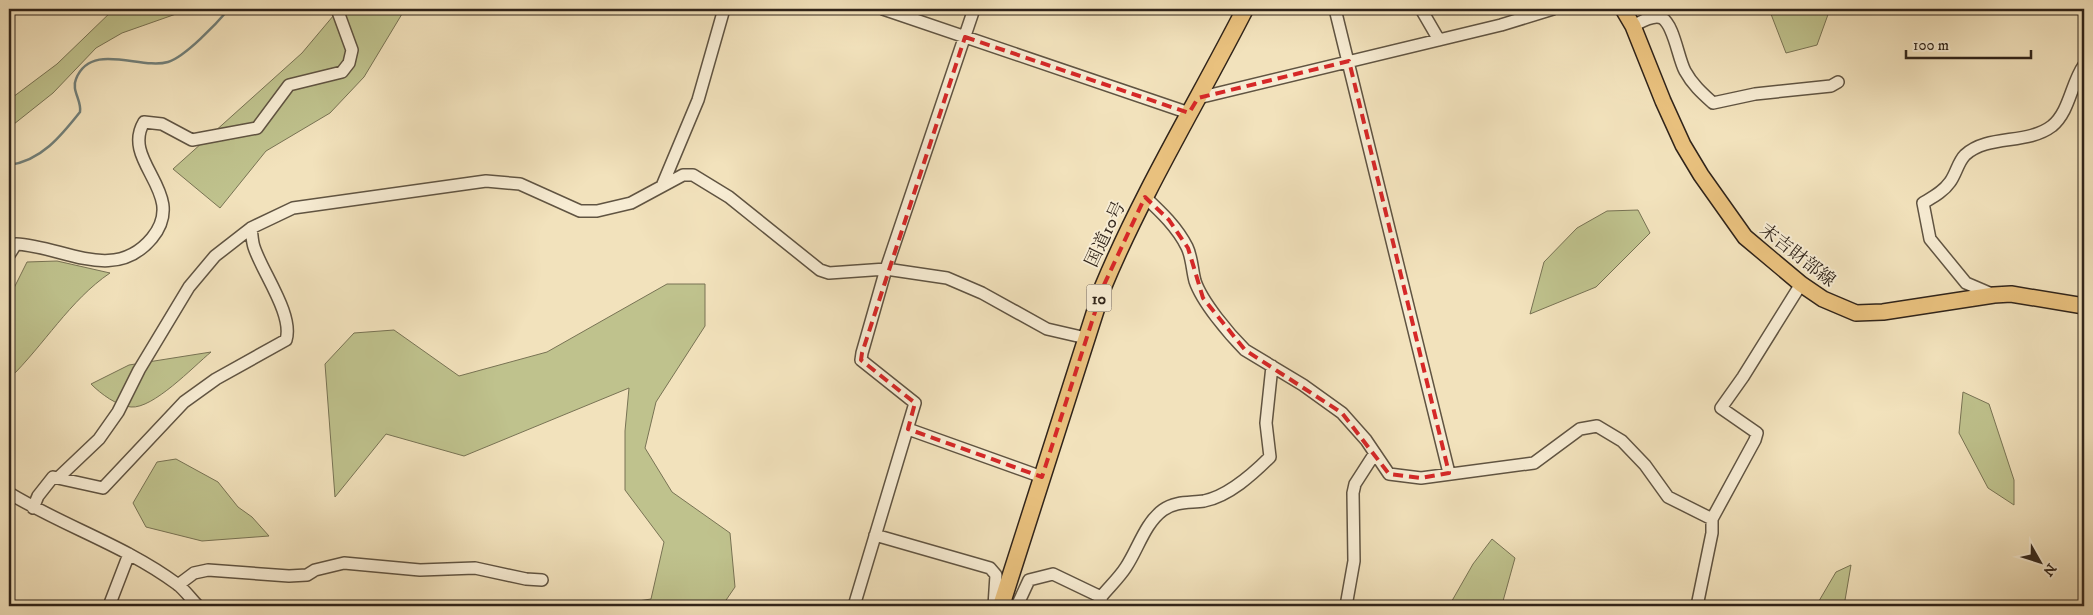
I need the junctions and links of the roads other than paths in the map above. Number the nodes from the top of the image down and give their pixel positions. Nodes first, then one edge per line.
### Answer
1 (337, 9) edge
2 (724, 9) edge
3 (883, 9) edge
4 (974, 9) edge
5 (1246, 9) edge
6 (1335, 9) edge
7 (1421, 9) edge
8 (1553, 9) edge
9 (1623, 9) edge
10 (1633, 26) junction
11 (965, 37) junction
12 (1439, 40) junction
13 (1349, 61) junction
14 (2084, 65) edge
15 (1838, 82) dead end
16 (1198, 98) junction
17 (1189, 114) junction
18 (662, 186) junction
19 (1145, 197) junction
20 (251, 228) junction
21 (9, 255) edge
22 (886, 269) junction
23 (1802, 284) junction
24 (1994, 295) junction
25 (2084, 306) edge
26 (1086, 338) junction
27 (1272, 366) junction
28 (908, 429) junction
29 (1375, 453) junction
30 (1448, 474) junction
31 (59, 477) junction
32 (1042, 477) junction
33 (9, 493) edge
34 (33, 508) junction
35 (1712, 519) junction
36 (875, 535) junction
37 (128, 554) junction
38 (542, 580) dead end
39 (178, 585) junction
40 (1101, 602) edge
41 (109, 606) edge
42 (198, 606) edge
43 (854, 606) edge
44 (994, 606) edge
45 (1001, 606) edge
46 (1016, 606) edge
47 (1346, 606) edge
48 (1697, 606) edge

1 - 21 street
2 - 18 street
3 - 11 street
4 - 11 street
5 - 16 highway, 国道10号 / 10
6 - 13 street
7 - 12 street
8 - 12 street
9 - 10 main road, 末吉財部線
10 - 15 street
10 - 23 main road, 末吉財部線
11 - 17 street
11 - 22 street
12 - 13 street
13 - 16 street
13 - 30 street
14 - 24 street
16 - 17 highway, 国道10号 / 10
17 - 19 highway, 国道10号 / 10
18 - 20 street
18 - 22 street
19 - 26 highway, 国道10号 / 10
19 - 27 street
20 - 31 street
20 - 31 street
22 - 26 street
22 - 28 street
23 - 24 main road, 末吉財部線
23 - 35 street
24 - 25 main road, 末吉財部線
26 - 32 highway, 国道10号 / 10
27 - 29 street
27 - 40 street
28 - 32 street
28 - 36 street
29 - 30 street
29 - 47 street
30 - 35 street
31 - 34 street
32 - 45 highway, 国道10号 / 10
33 - 34 street
34 - 37 street
35 - 48 street
36 - 43 street
36 - 44 street
37 - 39 street
37 - 41 street
38 - 39 street
39 - 42 street
40 - 46 street

